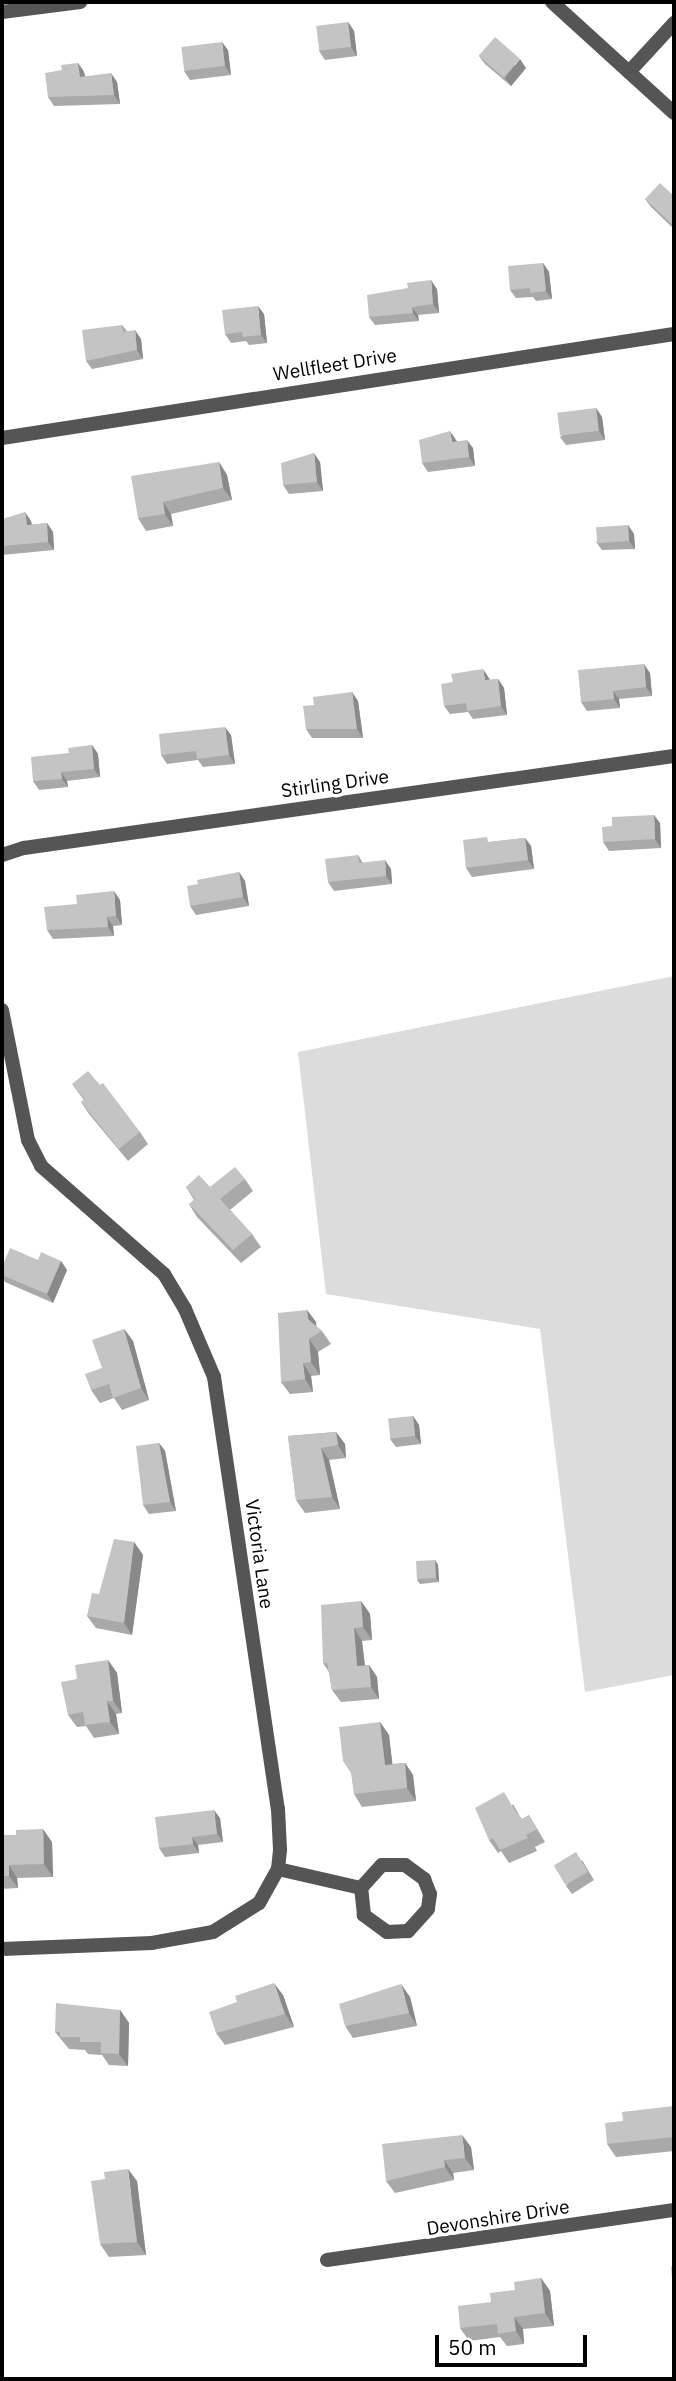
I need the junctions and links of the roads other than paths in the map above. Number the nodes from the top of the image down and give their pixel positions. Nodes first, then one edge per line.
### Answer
1 (80, 2) edge
2 (552, 2) edge
3 (2, 12) edge
4 (674, 23) edge
5 (629, 72) junction
6 (674, 113) edge
7 (674, 334) edge
8 (2, 438) edge
9 (674, 756) edge
10 (2, 855) edge
11 (2, 1010) edge
12 (278, 1870) junction
13 (361, 1888) junction
14 (2, 1950) edge
15 (674, 2210) edge
16 (327, 2260) dead end

1 - 3 street
2 - 5 street
4 - 5 street
5 - 6 street
7 - 8 street, Wellfleet Drive
9 - 10 street, Stirling Drive
11 - 12 street, Victoria Lane
12 - 13 street
12 - 14 street, Victoria Lane
13 - 13 street
15 - 16 street, Devonshire Drive

